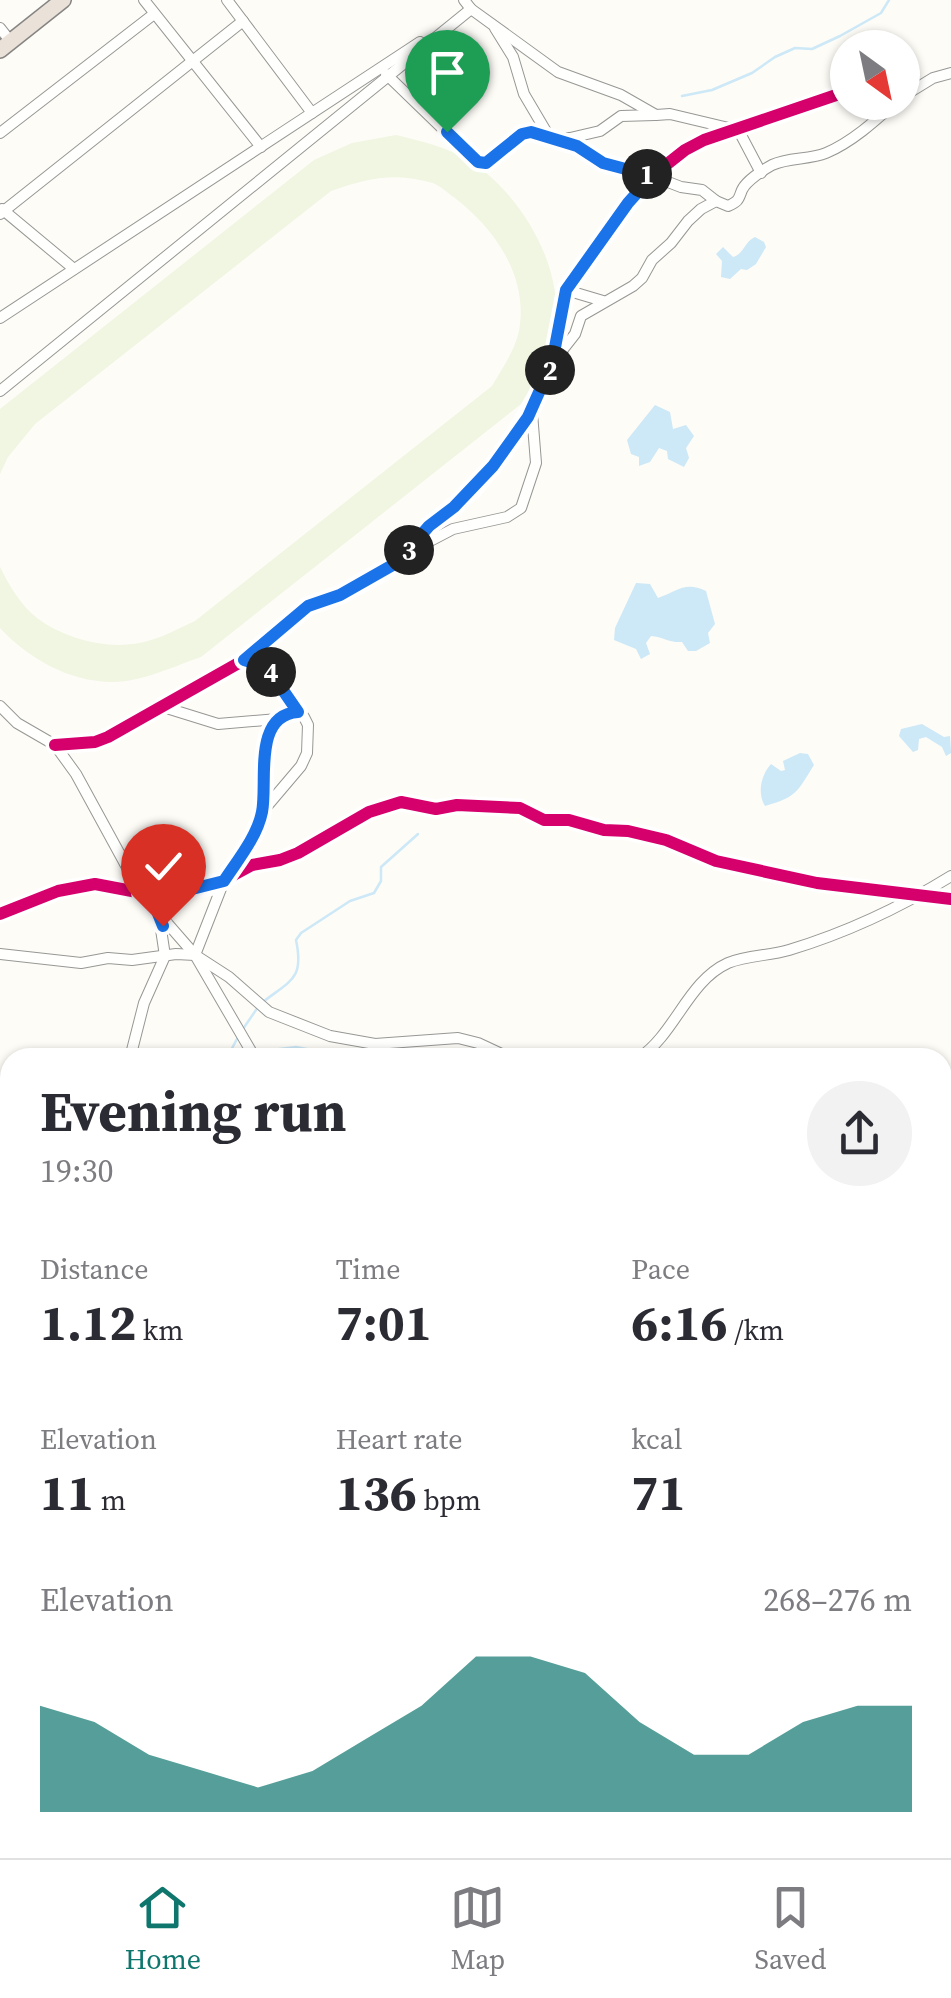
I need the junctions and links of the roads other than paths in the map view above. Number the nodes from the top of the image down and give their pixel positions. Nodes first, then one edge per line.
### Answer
1 (63, 0) edge
2 (144, 0) edge
3 (228, 0) edge
4 (484, 0) edge
5 (467, 4) edge
6 (154, 14) junction
7 (243, 21) junction
8 (490, 21) junction
9 (0, 28) edge
10 (5, 46) edge
11 (194, 60) junction
12 (383, 72) junction
13 (951, 73) edge
14 (922, 84) edge
15 (830, 97) edge
16 (312, 113) junction
17 (656, 115) junction
18 (876, 120) edge
19 (733, 129) junction
20 (0, 132) edge
21 (554, 138) junction
22 (260, 147) junction
23 (761, 173) junction
24 (652, 176) junction
25 (716, 201) junction
26 (1, 211) edge
27 (74, 269) junction
28 (566, 290) junction
29 (604, 302) junction
30 (0, 318) edge
31 (552, 363) junction
32 (0, 391) edge
33 (532, 409) junction
34 (406, 554) junction
35 (244, 660) junction
36 (0, 706) edge
37 (160, 706) junction
38 (298, 712) junction
39 (278, 719) junction
40 (94, 742) junction
41 (55, 744) junction
42 (76, 774) junction
43 (262, 812) junction
44 (951, 876) edge
45 (224, 881) junction
46 (141, 893) junction
47 (921, 895) junction
48 (951, 899) edge
49 (157, 911) junction
50 (0, 914) edge
51 (0, 954) edge
52 (195, 955) junction
53 (165, 956) junction
54 (133, 1048) edge
55 (249, 1048) edge
56 (490, 1048) edge
57 (653, 1048) edge

1 - 10 highway
2 - 6 street
3 - 7 street
4 - 5 street
5 - 8 street
5 - 12 street
6 - 11 street
6 - 20 street
7 - 11 street
7 - 16 street
8 - 17 street
8 - 21 street
9 - 10 street
11 - 22 street
11 - 26 street
12 - 16 street
12 - 21 street
12 - 32 street
13 - 14 street
15 - 19 street
16 - 22 street
17 - 19 street
17 - 21 street
18 - 23 street
19 - 23 street
19 - 24 street
21 - 24 street
22 - 27 street
23 - 25 street
24 - 25 street
24 - 28 street
25 - 29 street
26 - 27 street
27 - 30 street
28 - 29 street
28 - 31 street
29 - 31 street
31 - 33 street
33 - 34 street
33 - 34 street
34 - 35 street
35 - 37 street
35 - 38 street
36 - 41 street
37 - 39 street
37 - 40 street
38 - 39 street
38 - 43 street
39 - 43 street
40 - 41 street
40 - 42 street
41 - 42 street
42 - 46 street
43 - 45 street
44 - 47 street
45 - 46 street
45 - 47 street
45 - 52 street
46 - 49 street
46 - 50 street
47 - 48 street
47 - 57 street
49 - 52 street
49 - 53 street
51 - 53 street
52 - 53 street
52 - 55 street
52 - 56 street
53 - 54 street

